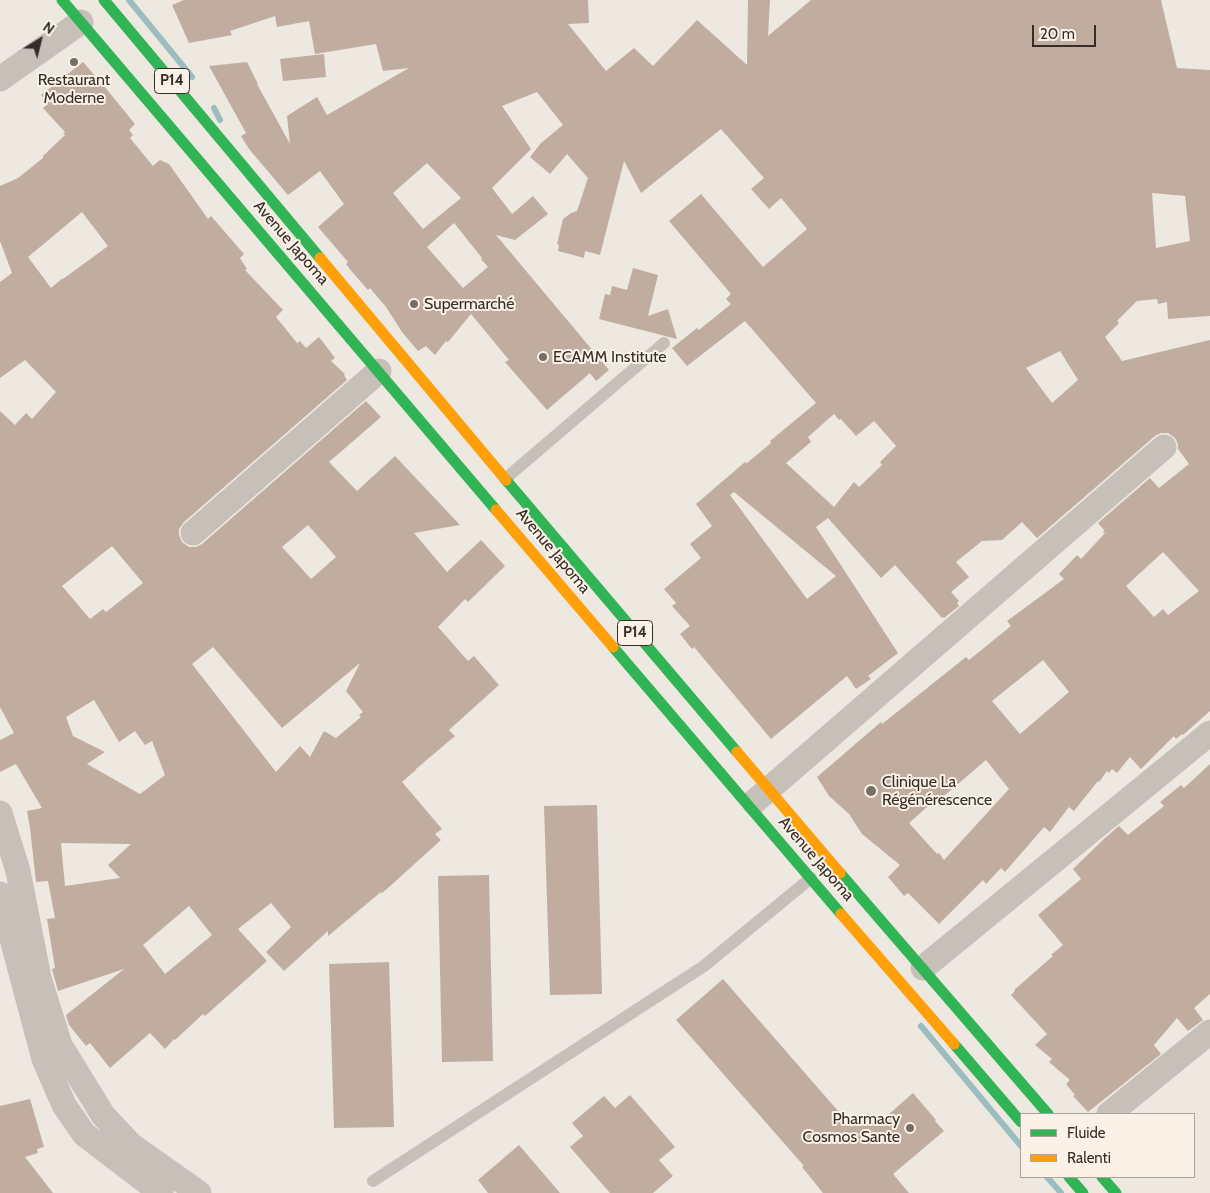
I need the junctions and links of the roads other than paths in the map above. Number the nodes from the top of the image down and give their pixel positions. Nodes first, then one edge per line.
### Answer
1 (62, 0) edge
2 (104, 0) edge
3 (81, 22) junction
4 (0, 79) edge
5 (664, 343) dead end
6 (379, 371) junction
7 (1164, 447) dead end
8 (505, 479) junction
9 (193, 533) dead end
10 (1210, 732) edge
11 (769, 790) junction
12 (749, 807) junction
13 (0, 813) edge
14 (812, 878) junction
15 (0, 894) edge
16 (923, 968) junction
17 (1210, 1032) edge
18 (1047, 1113) edge
19 (1110, 1113) edge
20 (1020, 1121) edge
21 (1070, 1178) edge
22 (1103, 1178) edge
23 (373, 1181) dead end
24 (162, 1193) edge
25 (200, 1193) edge
26 (1083, 1193) edge
27 (1116, 1193) edge

1 - 3 main road, Avenue Japoma / P14
2 - 8 main road, Avenue Japoma / P14
3 - 4 street
3 - 6 main road, Avenue Japoma / P14
5 - 8 lane
6 - 9 street
6 - 12 main road, Avenue Japoma / P14
7 - 11 street
8 - 11 main road, Avenue Japoma / P14
10 - 16 street
11 - 12 street
11 - 16 main road, Avenue Japoma / P14
12 - 14 main road, Avenue Japoma / P14
13 - 25 street
14 - 20 main road, Avenue Japoma / P14
14 - 23 lane
15 - 24 street
16 - 18 main road, Avenue Japoma / P14
17 - 19 street
21 - 26 main road
22 - 27 main road

